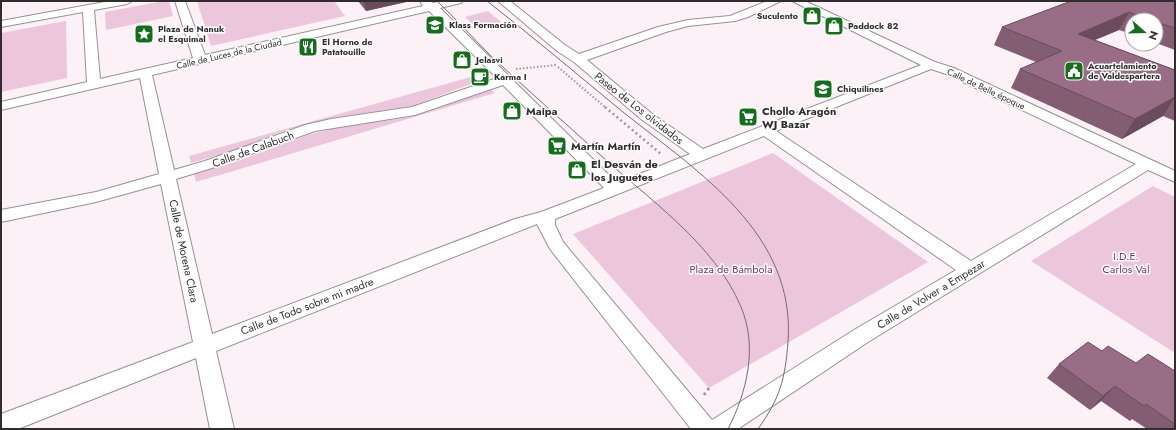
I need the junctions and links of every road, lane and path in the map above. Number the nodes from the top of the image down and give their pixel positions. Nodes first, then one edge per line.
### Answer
1 (127, 1) edge
2 (180, 1) edge
3 (457, 1) edge
4 (503, 1) edge
5 (776, 1) edge
6 (797, 1) edge
7 (427, 4) edge
8 (88, 8) junction
9 (1, 24) edge
10 (578, 59) junction
11 (200, 60) junction
12 (556, 65) junction
13 (931, 65) junction
14 (145, 73) junction
15 (501, 77) junction
16 (94, 85) junction
17 (1, 106) edge
18 (765, 130) junction
19 (701, 155) junction
20 (663, 156) dead end
21 (1147, 164) junction
22 (168, 177) junction
23 (1175, 177) edge
24 (614, 189) junction
25 (1, 216) edge
26 (547, 216) junction
27 (970, 270) junction
28 (204, 347) junction
29 (1, 426) edge
30 (222, 429) edge
31 (706, 429) edge
32 (718, 429) edge

1 - 8 street
2 - 11 street
3 - 7 street, Calle de Luces de la Ciudad
4 - 10 street, Paseo de Los olvidados
5 - 10 street
6 - 13 street, Calle de Belle époque
7 - 11 street, Calle de Luces de la Ciudad
7 - 15 street
8 - 9 street
8 - 16 street
10 - 12 path
10 - 19 street, Paseo de Los olvidados
11 - 14 street, Calle de Luces de la Ciudad
12 - 15 path
12 - 20 path, Paseo de Los olvidados
13 - 18 street
13 - 21 street, Calle de Belle époque
14 - 16 street, Calle de Luces de la Ciudad
14 - 22 street, Calle de Morena Clara
15 - 22 street, Calle de Calabuch
15 - 24 street
16 - 17 street, Calle de Luces de la Ciudad
18 - 19 street
18 - 27 street
19 - 24 street
21 - 23 street, Calle de Belle époque
21 - 27 street, Calle de Volver a Empezar
22 - 25 street, Calle de Calabuch
22 - 28 street, Calle de Morena Clara
24 - 26 street, Calle de Todo sobre mi madre
26 - 28 street, Calle de Todo sobre mi madre
26 - 31 street
27 - 32 street, Calle de Volver a Empezar
28 - 29 street, Calle de Todo sobre mi madre
28 - 30 street, Calle de Morena Clara

